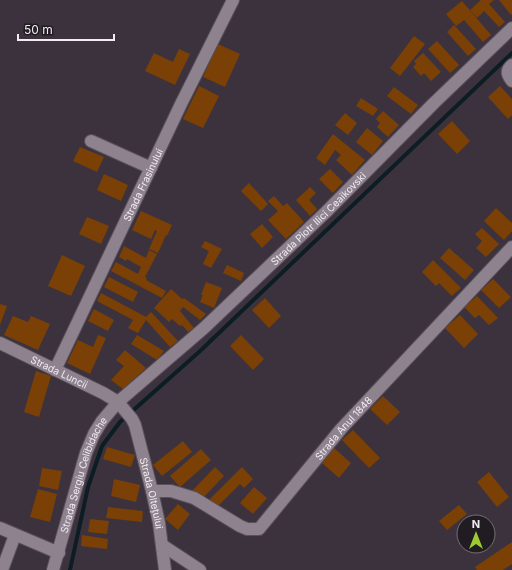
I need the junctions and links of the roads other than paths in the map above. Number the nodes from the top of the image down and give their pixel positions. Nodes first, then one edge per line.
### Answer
1 (233, 0) edge
2 (512, 28) edge
3 (512, 65) edge
4 (512, 81) edge
5 (91, 140) dead end
6 (151, 168) junction
7 (512, 247) edge
8 (0, 344) edge
9 (55, 370) junction
10 (120, 405) junction
11 (152, 491) junction
12 (0, 528) edge
13 (15, 535) junction
14 (162, 545) junction
15 (58, 553) junction
16 (2, 570) edge
17 (53, 570) edge
18 (164, 570) edge
19 (200, 570) edge

1 - 6 street, Strada Frasinului
2 - 10 street, Strada Piotr Ilici Ceaikovski
3 - 4 street
5 - 6 street
6 - 9 street, Strada Frasinului
7 - 11 street, Strada Anul 1848
8 - 9 street, Strada Luncii
9 - 10 street, Strada Luncii
10 - 11 street, Strada Oltețului
10 - 15 street, Strada Sergiu Celibidache
11 - 14 street, Strada Oltețului
12 - 13 street
13 - 15 street
13 - 16 street
14 - 18 street, Strada Oltețului
14 - 19 street
15 - 17 street, Strada Sergiu Celibidache

